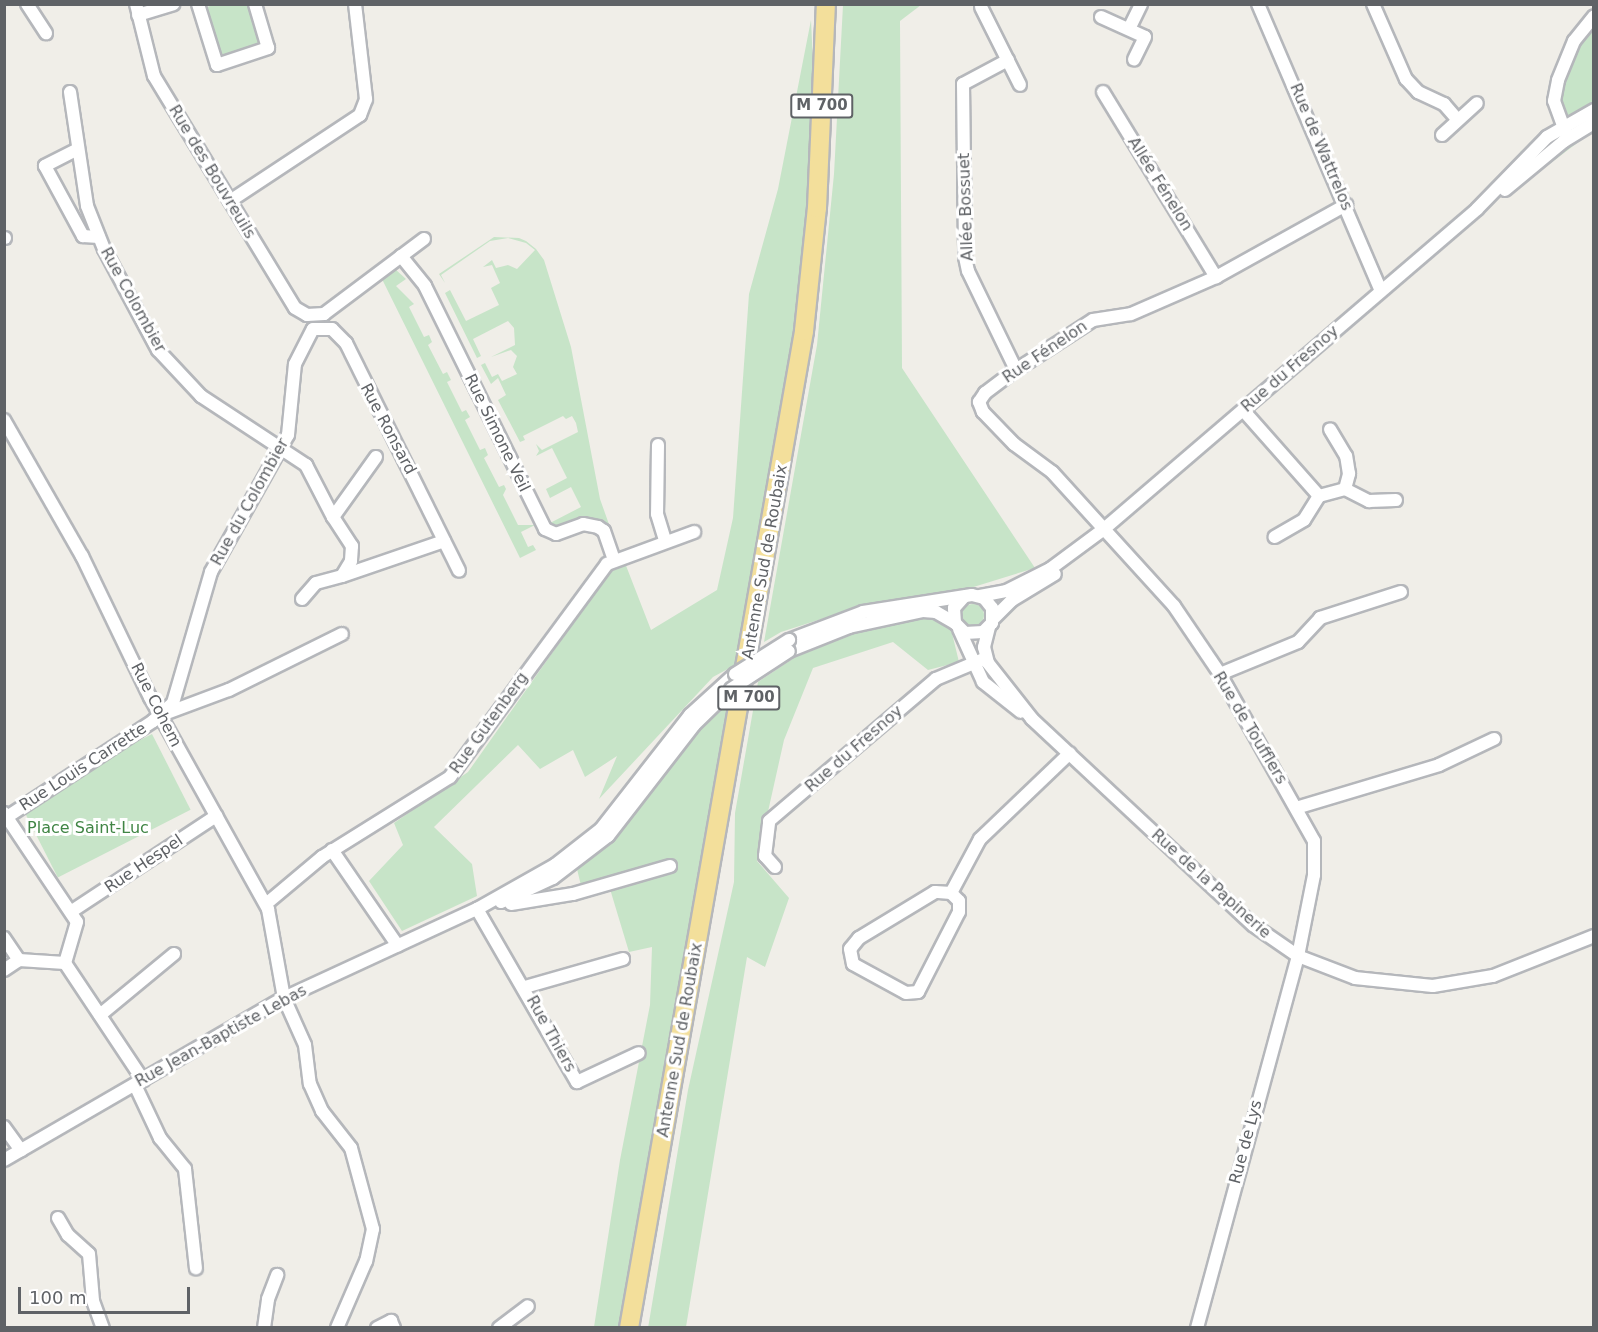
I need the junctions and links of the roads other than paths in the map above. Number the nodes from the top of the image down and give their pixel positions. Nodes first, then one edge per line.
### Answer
1 (27, 4) edge
2 (173, 4) edge
3 (198, 4) edge
4 (255, 4) edge
5 (355, 4) edge
6 (826, 4) edge
7 (834, 4) edge
8 (1141, 4) edge
9 (1258, 4) edge
10 (1373, 4) edge
11 (981, 7) dead end
12 (137, 10) edge
13 (1593, 16) edge
14 (1101, 17) dead end
15 (1129, 29) junction
16 (46, 33) dead end
17 (1008, 60) junction
18 (1134, 60) dead end
19 (1020, 85) dead end
20 (70, 92) dead end
21 (1103, 92) dead end
22 (1477, 103) dead end
23 (1593, 110) edge
24 (1458, 120) junction
25 (1593, 123) edge
26 (1562, 126) junction
27 (1442, 135) dead end
28 (1568, 138) junction
29 (76, 150) junction
30 (1507, 184) junction
31 (230, 201) junction
32 (1346, 205) junction
33 (99, 237) junction
34 (424, 239) dead end
35 (401, 256) junction
36 (1216, 277) junction
37 (1382, 291) junction
38 (322, 321) junction
39 (1016, 370) junction
40 (1243, 410) junction
41 (4, 420) edge
42 (1330, 429) dead end
43 (658, 445) dead end
44 (283, 448) junction
45 (376, 457) dead end
46 (1345, 489) junction
47 (1319, 496) junction
48 (1396, 500) dead end
49 (333, 517) junction
50 (1104, 529) junction
51 (694, 532) dead end
52 (1275, 537) dead end
53 (444, 541) junction
54 (665, 542) junction
55 (614, 560) junction
56 (459, 571) dead end
57 (342, 576) junction
58 (1401, 591) dead end
59 (980, 596) junction
60 (963, 597) junction
61 (302, 599) dead end
62 (991, 623) junction
63 (957, 626) junction
64 (342, 634) dead end
65 (789, 646) junction
66 (986, 658) junction
67 (971, 662) junction
68 (1220, 674) junction
69 (160, 716) junction
70 (1032, 718) junction
71 (1494, 740) dead end
72 (1070, 753) junction
73 (1296, 808) junction
74 (6, 815) edge
75 (216, 816) junction
76 (332, 850) junction
77 (670, 866) dead end
78 (775, 867) dead end
79 (558, 869) junction
80 (951, 893) junction
81 (573, 894) junction
82 (266, 904) junction
83 (477, 909) junction
84 (72, 911) junction
85 (1593, 936) edge
86 (4, 938) edge
87 (398, 946) junction
88 (174, 954) dead end
89 (1298, 956) junction
90 (623, 959) dead end
91 (19, 960) junction
92 (65, 963) junction
93 (4, 970) edge
94 (525, 987) junction
95 (284, 998) junction
96 (100, 1015) junction
97 (639, 1053) dead end
98 (139, 1083) junction
99 (4, 1127) edge
100 (21, 1150) junction
101 (4, 1160) edge
102 (58, 1218) dead end
103 (196, 1268) dead end
104 (277, 1275) dead end
105 (528, 1306) dead end
106 (104, 1328) edge
107 (264, 1328) edge
108 (337, 1328) edge
109 (377, 1328) edge
110 (394, 1328) edge
111 (500, 1328) edge
112 (629, 1328) edge
113 (637, 1328) edge
114 (1197, 1328) edge

1 - 16 street
2 - 12 street
3 - 4 street
5 - 31 street
6 - 112 highway, Antenne Sud de Roubaix / M 700
7 - 113 highway, Antenne Sud de Roubaix / M 700
8 - 15 street
9 - 32 street, Rue de Wattrelos
10 - 24 street
11 - 17 street
12 - 31 street, Rue des Bouvreuils
13 - 26 street
14 - 15 street
15 - 18 street
17 - 19 street
17 - 39 street, Allée Bossuet
20 - 29 street, Rue Colombier
21 - 36 street, Allée Fénelon
22 - 24 street
23 - 26 street
24 - 27 street
25 - 28 street
26 - 28 street
26 - 30 street
28 - 30 street
29 - 33 street, Rue Colombier
29 - 33 street, Rue Colombier
30 - 37 street, Rue du Fresnoy
31 - 38 street, Rue des Bouvreuils
32 - 36 street, Rue Fénelon
32 - 37 street, Rue de Wattrelos
33 - 44 street, Rue Colombier
34 - 35 street, Rue du Colombier
35 - 38 street, Rue du Colombier
35 - 55 street, Rue Simone Veil
36 - 39 street, Rue Fénelon
37 - 40 street, Rue du Fresnoy
38 - 44 street, Rue du Colombier
38 - 53 street, Rue Ronsard
39 - 50 street, Rue Fénelon
40 - 47 street
40 - 50 street, Rue du Fresnoy
41 - 69 street, Rue Cohem
42 - 46 street
43 - 54 street
44 - 49 street
44 - 69 street, Rue du Colombier
45 - 49 street, Rue Ronsard
46 - 47 street
46 - 48 street
47 - 52 street
49 - 57 street
50 - 59 street, Rue du Fresnoy
50 - 62 street, Rue du Fresnoy
50 - 68 street, Rue de Toufflers
51 - 54 street, Rue Gutenberg
53 - 56 street, Rue Ronsard
53 - 57 street
54 - 55 street, Rue Gutenberg
55 - 76 street, Rue Gutenberg
57 - 61 street
58 - 68 street
59 - 60 street
59 - 62 street
60 - 63 street
60 - 65 street, Rue Jean-Baptiste Lebas
62 - 63 street
62 - 66 street
63 - 65 street, Rue Jean-Baptiste Lebas
63 - 67 street, Rue de la Papinerie
64 - 69 street
65 - 79 street, Rue Jean-Baptiste Lebas, bridge
65 - 79 street, Rue Jean-Baptiste Lebas, bridge
66 - 67 street, Rue du Fresnoy
66 - 70 street, Rue de la Papinerie
67 - 70 street, Rue de la Papinerie
67 - 78 street, Rue du Fresnoy
68 - 73 street, Rue de Toufflers
69 - 74 street, Rue Louis Carrette
69 - 75 street, Rue Cohem
70 - 72 street, Rue de la Papinerie
71 - 73 street
72 - 80 street
72 - 89 street, Rue de la Papinerie
73 - 89 street, Rue de Toufflers
74 - 84 street
75 - 82 street, Rue Cohem
75 - 84 street, Rue Hespel
76 - 82 street, Rue Gutenberg
76 - 87 street
77 - 81 street, Rue Jean-Baptiste Lebas
79 - 81 street
79 - 83 street, Rue Jean-Baptiste Lebas
80 - 80 street
81 - 83 street, Rue Jean-Baptiste Lebas
82 - 95 street, Rue Cohem
83 - 87 street, Rue Jean-Baptiste Lebas
83 - 94 street, Rue Thiers
84 - 92 street
85 - 89 street, Rue de la Papinerie
86 - 91 street
87 - 95 street, Rue Jean-Baptiste Lebas
88 - 96 street
89 - 114 street, Rue de Lys
90 - 94 street, Rue Thiers
91 - 92 street
91 - 93 street
92 - 96 street
94 - 97 street, Rue Thiers
95 - 98 street, Rue Jean-Baptiste Lebas
95 - 108 street, Rue Cohem
96 - 98 street
98 - 100 street, Rue Jean-Baptiste Lebas
98 - 103 street
99 - 100 street
100 - 101 street, Rue Jean-Baptiste Lebas
102 - 106 street
104 - 107 street
105 - 111 street
109 - 110 street

